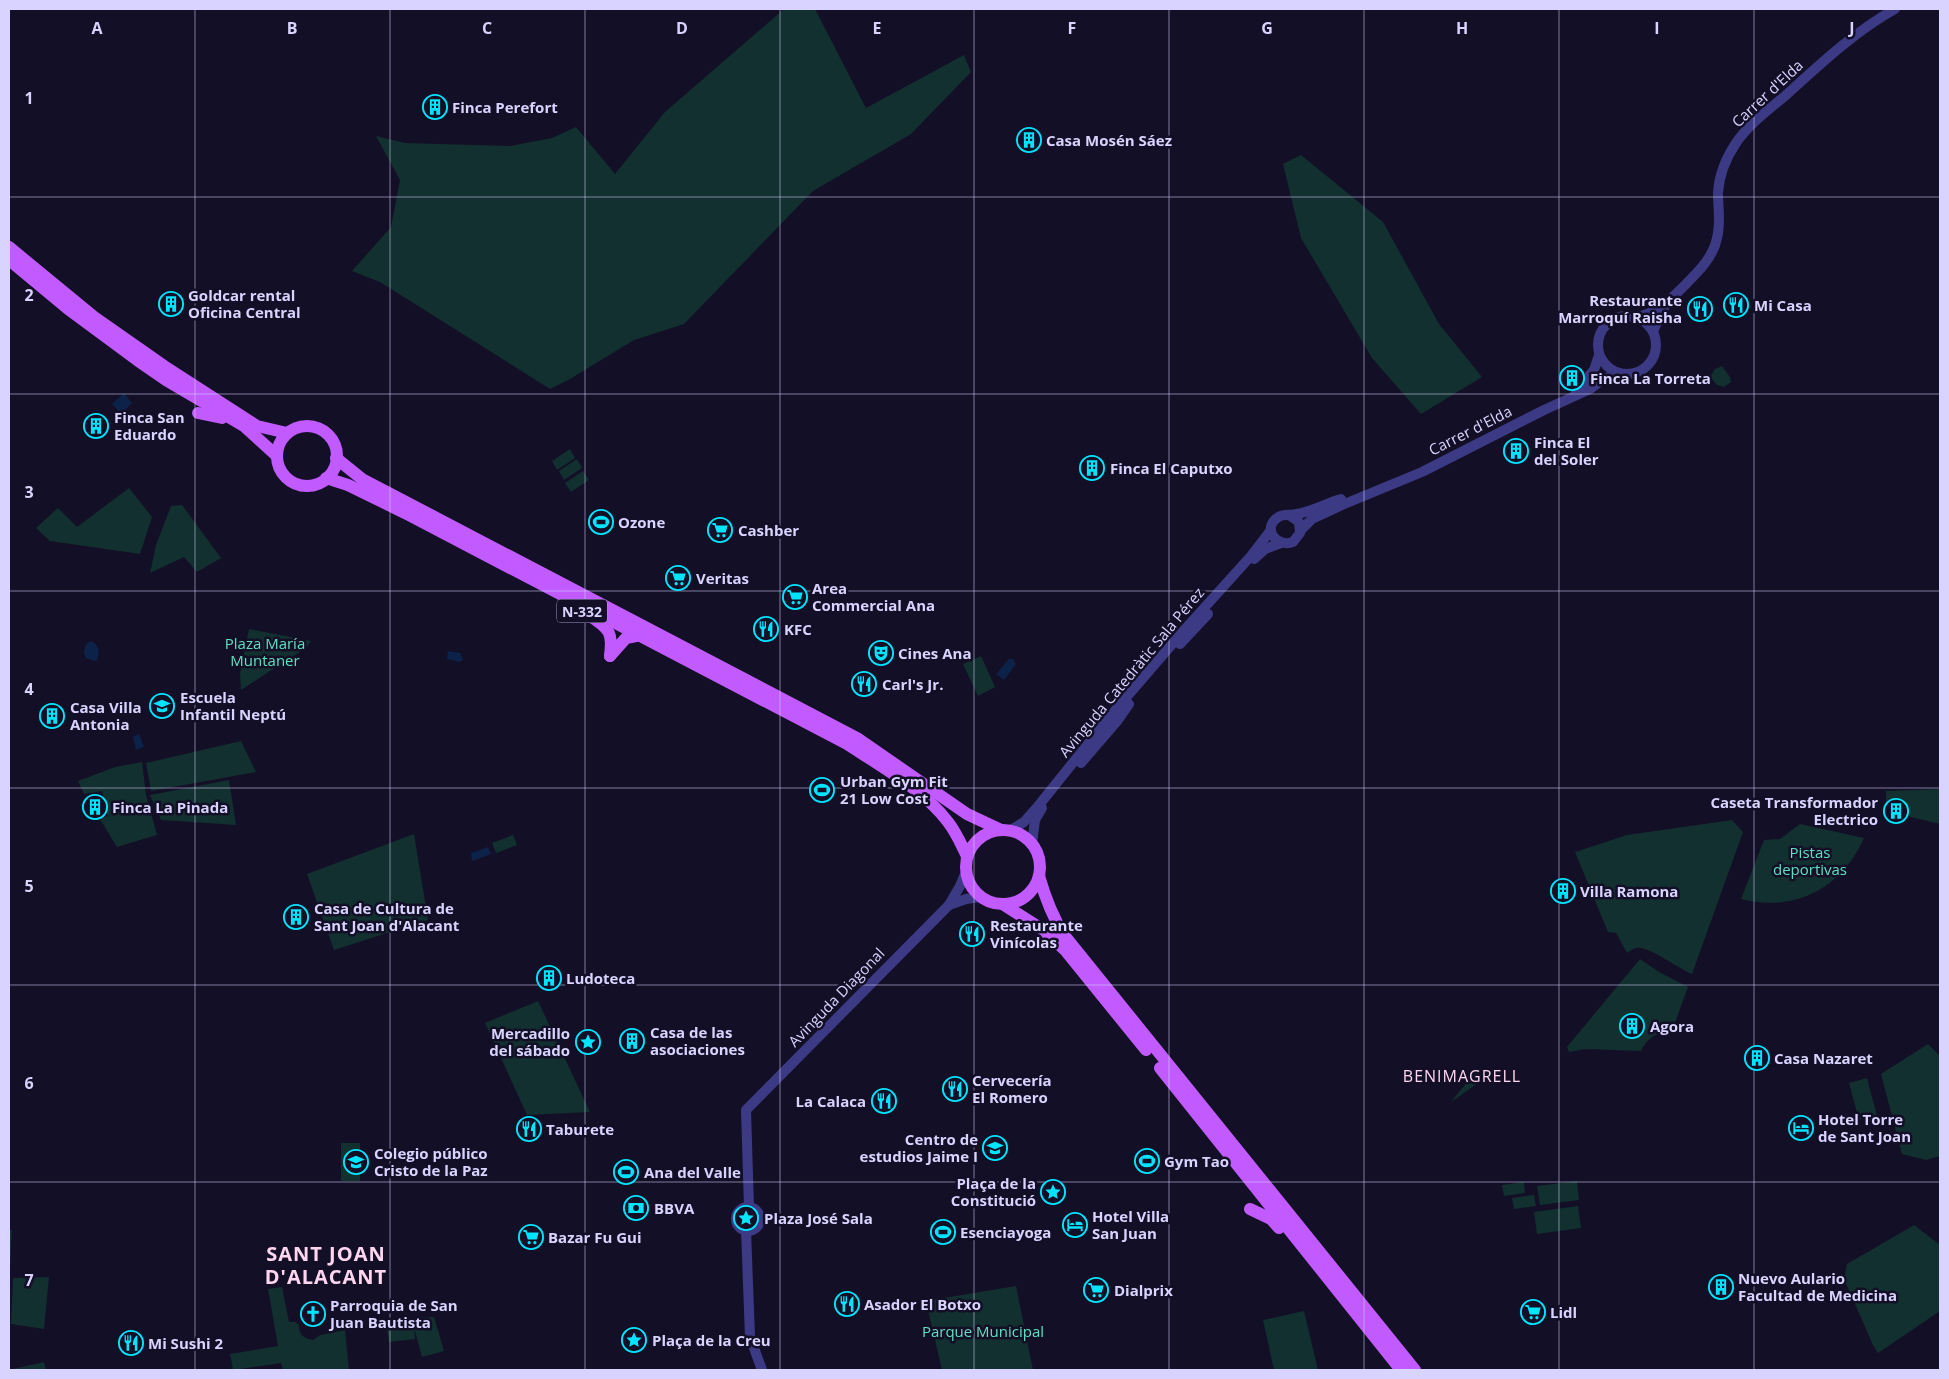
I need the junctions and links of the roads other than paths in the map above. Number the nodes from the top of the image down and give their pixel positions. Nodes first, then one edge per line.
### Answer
1 (1894, 9) edge
2 (9, 247) edge
3 (9, 260) edge
4 (1665, 305) junction
5 (1636, 317) junction
6 (1652, 331) junction
7 (1599, 355) junction
8 (1618, 373) junction
9 (1570, 397) junction
10 (198, 413) dead end
11 (233, 420) junction
12 (287, 433) junction
13 (277, 456) junction
14 (336, 458) junction
15 (326, 478) junction
16 (1383, 487) junction
17 (1289, 515) junction
18 (1271, 530) junction
19 (1300, 530) junction
20 (1281, 543) junction
21 (532, 579) junction
22 (641, 635) junction
23 (1006, 830) junction
24 (1032, 844) junction
25 (967, 856) junction
26 (966, 872) junction
27 (1039, 876) junction
28 (980, 897) junction
29 (949, 905) junction
30 (1004, 905) junction
31 (749, 1207) junction
32 (1250, 1210) dead end
33 (746, 1230) junction
34 (1327, 1279) junction
35 (762, 1370) edge
36 (1401, 1370) edge
37 (1415, 1370) edge

1 - 4 street, Carrer d'Elda
2 - 12 main road
3 - 11 main road
4 - 5 street, Carrer d'Elda
4 - 6 street, Carrer d'Elda
5 - 6 street
5 - 7 street
6 - 8 street
7 - 8 street
7 - 9 street, Carrer d'Elda
8 - 9 street, Carrer d'Elda
9 - 16 street, Carrer d'Elda
10 - 11 main road
11 - 13 main road
12 - 13 main road
12 - 14 main road
13 - 15 main road
14 - 15 main road
14 - 23 main road
15 - 21 main road
16 - 17 street
16 - 19 street
17 - 18 street
17 - 19 street
18 - 20 street
18 - 23 street, Avinguda Catedràtic Sala Pérez
19 - 20 street
20 - 24 street, Avinguda Catedràtic Sala Pérez
21 - 22 main road
21 - 22 main road, N-332
22 - 25 main road
23 - 24 main road
23 - 25 main road
24 - 27 main road
25 - 26 main road
26 - 28 main road
26 - 29 street, Avinguda Diagonal
27 - 30 main road
27 - 37 main road
28 - 29 street, Avinguda Diagonal
28 - 30 main road
29 - 31 street, Avinguda Diagonal
30 - 34 main road
31 - 33 street
31 - 33 street
32 - 34 main road
33 - 35 street
34 - 36 main road

